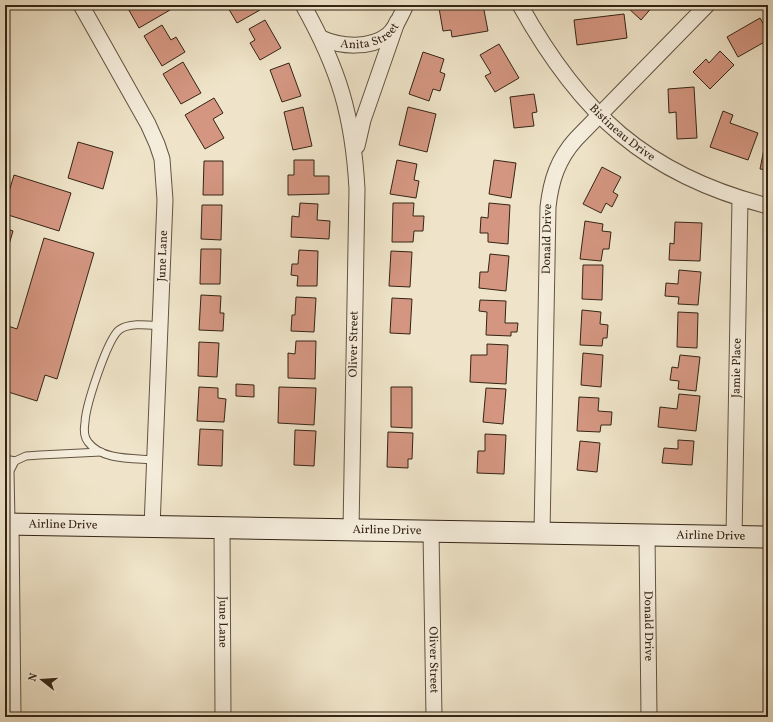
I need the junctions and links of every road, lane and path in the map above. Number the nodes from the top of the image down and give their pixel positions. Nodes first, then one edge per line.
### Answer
1 (81, 5) edge
2 (303, 5) edge
3 (406, 5) edge
4 (520, 5) edge
5 (707, 5) edge
6 (397, 22) junction
7 (321, 38) junction
8 (599, 115) junction
9 (355, 157) junction
10 (740, 199) junction
11 (768, 206) edge
12 (161, 326) junction
13 (102, 452) junction
14 (5, 459) edge
15 (155, 460) junction
16 (15, 461) junction
17 (8, 524) edge
18 (152, 527) junction
19 (222, 528) junction
20 (351, 530) junction
21 (431, 532) junction
22 (542, 533) junction
23 (647, 535) junction
24 (734, 537) junction
25 (768, 537) edge
26 (13, 717) edge
27 (223, 717) edge
28 (434, 717) edge
29 (649, 717) edge

1 - 12 street, June Lane
2 - 7 street, Oliver Street
3 - 6 street, Anita Street
4 - 8 street, Bistineau Drive
5 - 8 street, Donald Drive
6 - 7 street, Anita Street
6 - 9 street, Oliver Street
7 - 9 street, Oliver Street
8 - 10 street, Bistineau Drive
8 - 22 street, Donald Drive
9 - 20 street, Oliver Street
10 - 11 street, Bistineau Drive
10 - 24 street, Jamie Place
12 - 13 lane
12 - 15 street, June Lane
13 - 15 lane
13 - 16 lane
14 - 16 lane
15 - 18 street, June Lane
16 - 17 lane
17 - 18 main road, Airline Drive
17 - 26 street
18 - 19 main road, Airline Drive
19 - 20 main road, Airline Drive
19 - 27 street, June Lane
20 - 21 main road, Airline Drive
21 - 22 main road, Airline Drive
21 - 28 street, Oliver Street
22 - 23 main road, Airline Drive
23 - 24 main road, Airline Drive
23 - 29 street, Donald Drive
24 - 25 main road, Airline Drive

